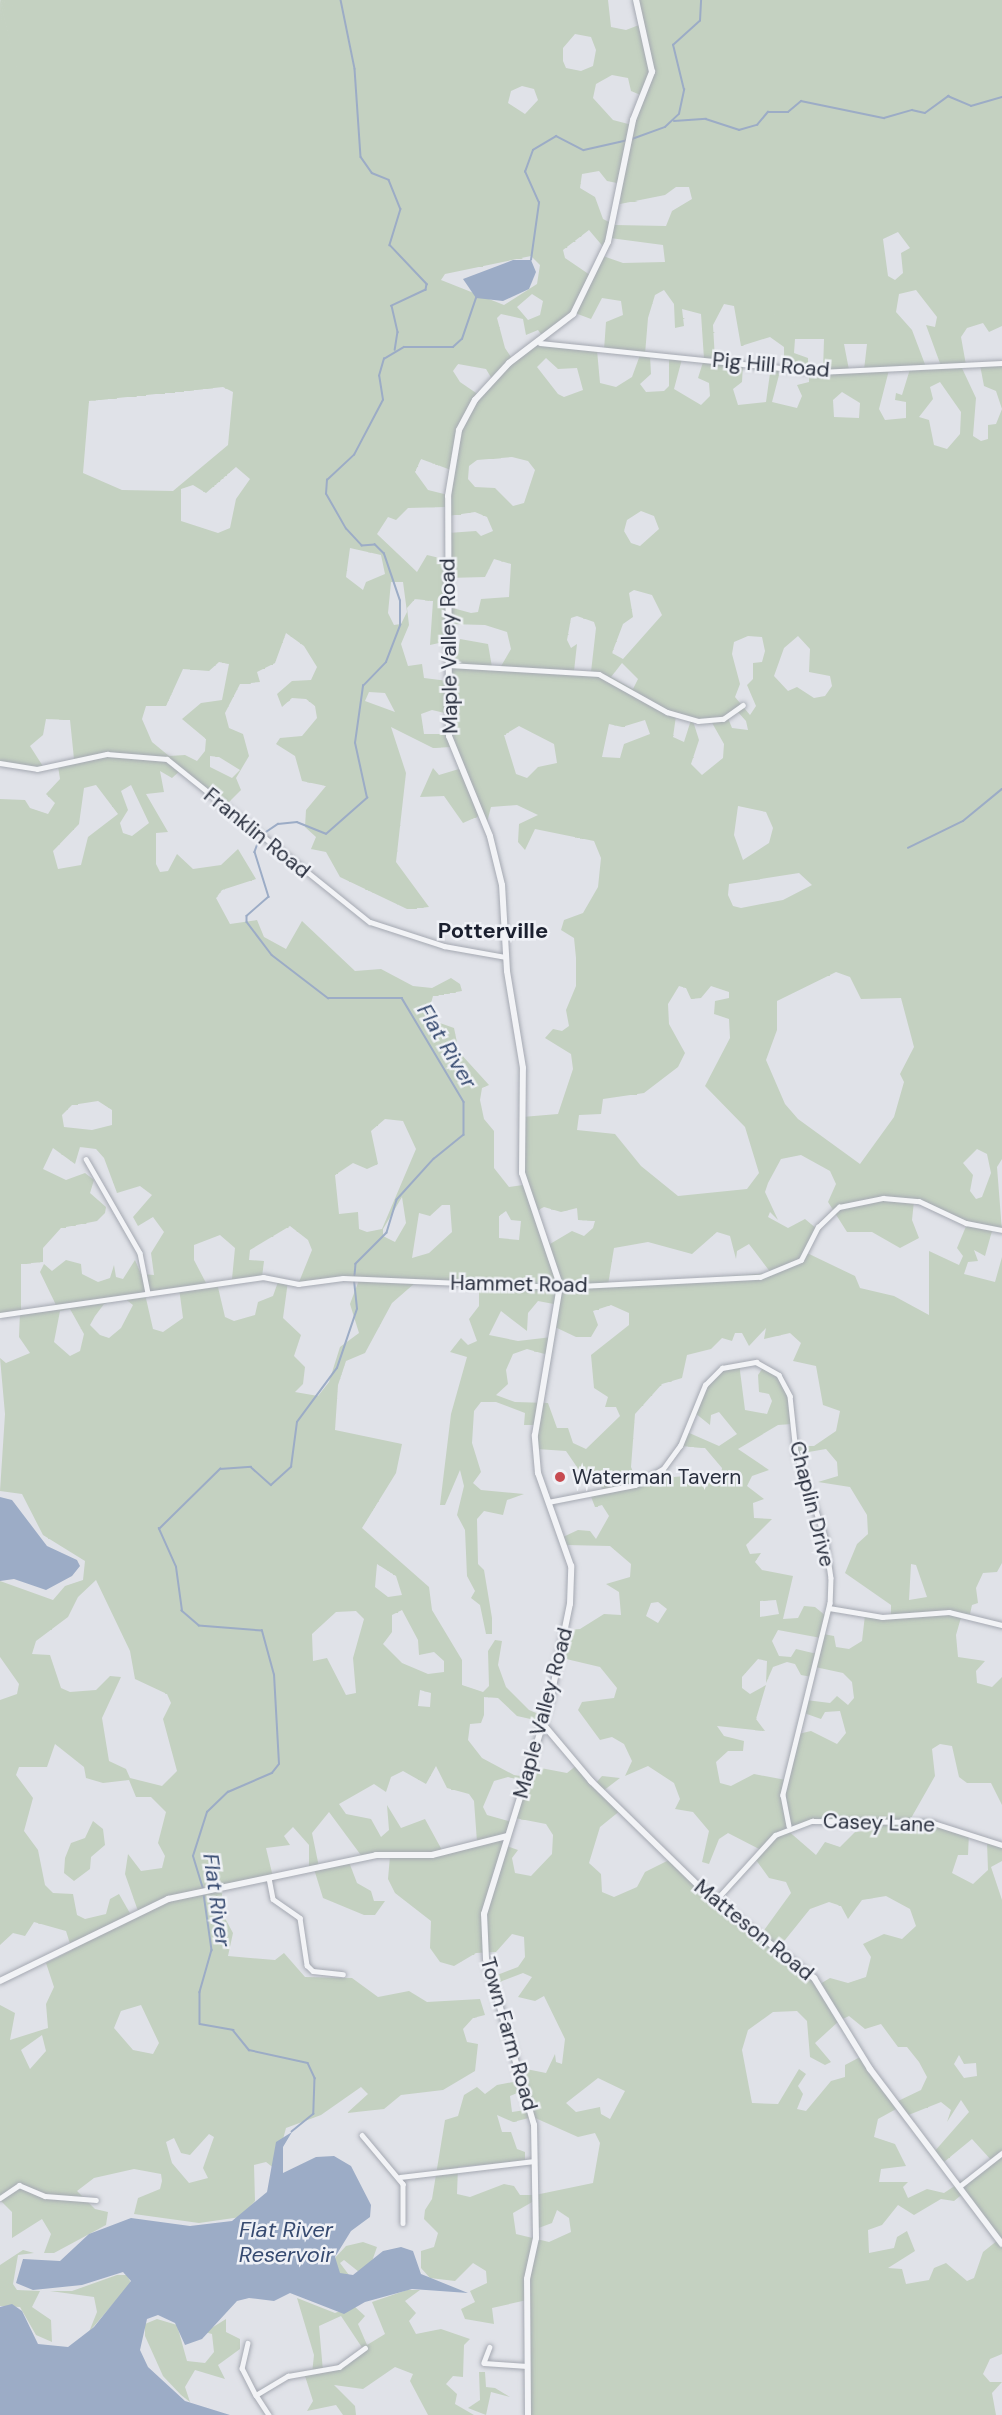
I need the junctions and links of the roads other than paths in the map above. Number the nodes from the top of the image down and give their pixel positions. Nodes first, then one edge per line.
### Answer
1 (636, 0) edge
2 (540, 343) junction
3 (1002, 363) edge
4 (448, 665) junction
5 (743, 705) dead end
6 (0, 763) edge
7 (506, 957) junction
8 (86, 1159) dead end
9 (1002, 1230) edge
10 (560, 1287) junction
11 (148, 1293) junction
12 (0, 1315) edge
13 (548, 1502) junction
14 (829, 1608) junction
15 (1002, 1625) edge
16 (543, 1724) junction
17 (789, 1825) junction
18 (507, 1836) junction
19 (1002, 1845) edge
20 (269, 1878) junction
21 (715, 1901) junction
22 (343, 1974) dead end
23 (0, 1982) edge
24 (362, 2135) dead end
25 (1002, 2153) edge
26 (534, 2161) junction
27 (400, 2177) junction
28 (960, 2186) junction
29 (0, 2198) edge
30 (96, 2200) dead end
31 (403, 2223) dead end
32 (1002, 2244) edge
33 (248, 2343) dead end
34 (490, 2347) dead end
35 (365, 2348) dead end
36 (527, 2366) junction
37 (256, 2395) junction
38 (269, 2415) edge
39 (528, 2415) edge

1 - 2 street, Maple Valley Road
2 - 3 street, Pig Hill Road
2 - 4 street, Maple Valley Road
4 - 5 street
4 - 7 street, Maple Valley Road
6 - 7 street, Franklin Road
7 - 10 street, Maple Valley Road
8 - 11 street
9 - 10 street, Hammet Road
10 - 11 street, Hammet Road
10 - 13 street, Maple Valley Road
11 - 12 street, Hammet Road
13 - 14 street, Chaplin Drive
13 - 16 street, Maple Valley Road
14 - 15 street
14 - 17 street, Chaplin Drive
16 - 18 street, Maple Valley Road
16 - 21 street, Matteson Road
17 - 19 street, Casey Lane
17 - 21 street
18 - 20 street
18 - 26 street, Town Farm Road
20 - 22 street
20 - 23 street
21 - 28 street, Matteson Road
24 - 27 street
25 - 28 street
26 - 27 street
26 - 36 street, Town Farm Road
27 - 31 street
28 - 32 street, Matteson Road
29 - 30 street
33 - 37 street
34 - 36 street
35 - 37 street
36 - 39 street, Town Farm Road
37 - 38 street

